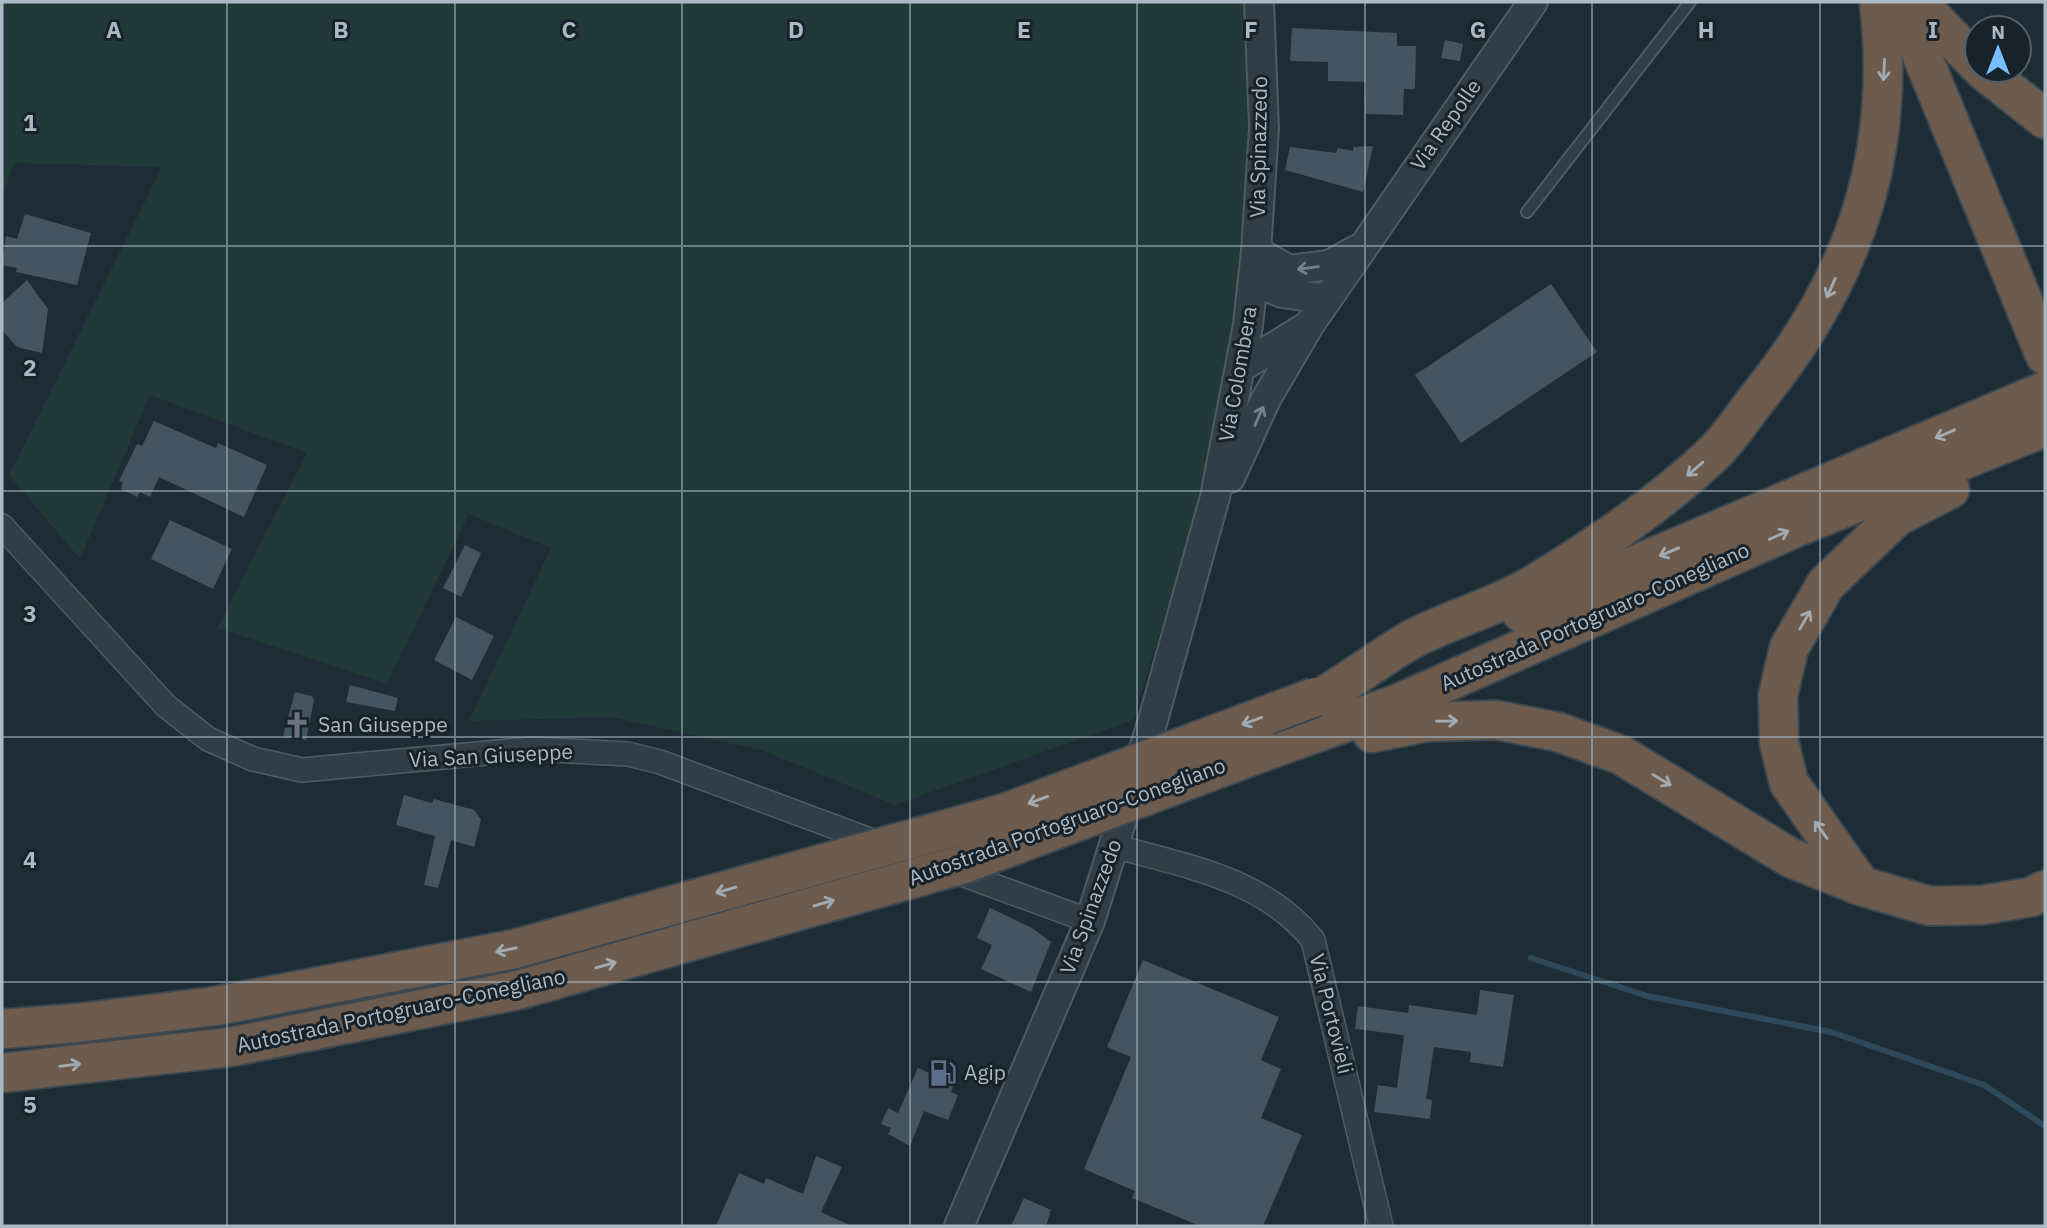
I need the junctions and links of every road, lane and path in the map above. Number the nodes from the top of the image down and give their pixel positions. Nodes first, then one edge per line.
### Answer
1 (1259, 2) edge
2 (1533, 2) edge
3 (1690, 2) edge
4 (1879, 2) edge
5 (1900, 2) edge
6 (1917, 2) edge
7 (1963, 50) edge
8 (2001, 84) edge
9 (2045, 119) edge
10 (1527, 212) dead end
11 (1360, 248) junction
12 (1256, 251) junction
13 (1253, 281) junction
14 (1327, 299) junction
15 (1310, 324) junction
16 (2045, 355) edge
17 (1240, 368) junction
18 (2045, 391) edge
19 (2030, 434) edge
20 (1215, 496) junction
21 (2, 526) edge
22 (1322, 695) junction
23 (1265, 762) junction
24 (1114, 846) junction
25 (1861, 886) junction
26 (2045, 890) edge
27 (1090, 921) junction
28 (2, 1029) edge
29 (2, 1073) edge
30 (959, 1226) edge
31 (1381, 1226) edge

1 - 12 street, Via Spinazzedo
2 - 11 street, Via Repolle
3 - 10 lane
4 -> 22 highway
5 - 16 highway
6 - 7 highway
8 - 9 highway
11 -> 12 street, Via Repolle
11 - 14 street, Via Repolle
12 - 13 street, Via Colombera
13 - 14 street
13 - 17 street, Via Colombera
14 - 15 street, Via Repolle
15 - 17 street, Via Repolle
20 -> 15 street, Via Repolle
17 - 20 street, Via Colombera
18 - 19 highway, Autostrada Portogruaro-Conegliano
19 -> 22 highway, Autostrada Portogruaro-Conegliano
23 -> 19 highway, Autostrada Portogruaro-Conegliano
25 -> 19 highway
20 - 24 street, Via Spinazzedo
21 - 27 street, Via San Giuseppe
22 -> 28 highway, Autostrada Portogruaro-Conegliano, bridge
23 -> 25 highway
29 -> 23 highway, Autostrada Portogruaro-Conegliano, bridge
24 - 27 street, Via Spinazzedo
24 - 31 street, Via Portovieli
25 - 26 highway
27 - 30 street, Via Spinazzedo

